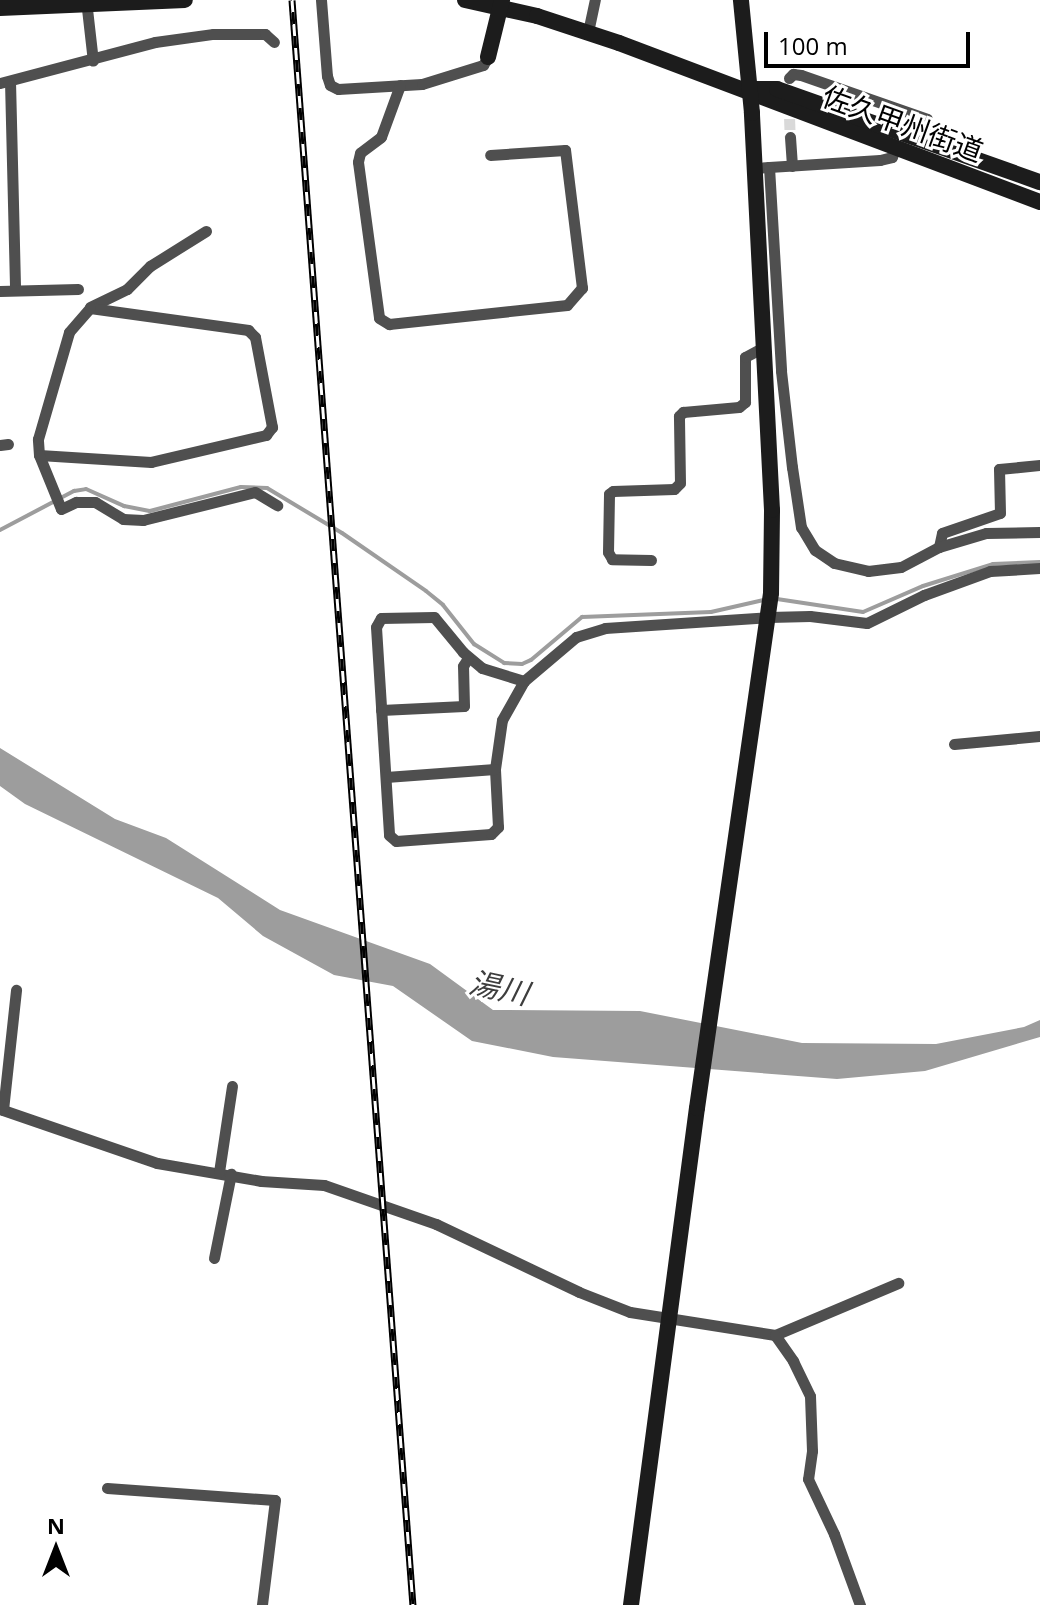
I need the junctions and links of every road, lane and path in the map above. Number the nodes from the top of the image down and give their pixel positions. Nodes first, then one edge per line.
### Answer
1 (185, 0) edge
2 (321, 0) edge
3 (465, 0) edge
4 (595, 0) edge
5 (741, 0) edge
6 (87, 2) edge
7 (501, 3) edge
8 (0, 8) edge
9 (588, 32) junction
10 (274, 42) dead end
11 (488, 57) joint
12 (93, 61) junction
13 (789, 78) dead end
14 (5, 82) edge
15 (400, 85) junction
16 (750, 89) junction
17 (790, 137) tunnel mouth
18 (927, 141) junction
19 (895, 148) junction
20 (490, 155) dead end
21 (792, 166) junction
22 (762, 168) junction
23 (1040, 182) edge
24 (1040, 202) edge
25 (206, 231) dead end
26 (78, 289) dead end
27 (15, 290) junction
28 (0, 291) edge
29 (90, 308) junction
30 (764, 347) junction
31 (39, 455) junction
32 (1040, 465) edge
33 (277, 505) dead end
34 (1040, 532) edge
35 (939, 547) junction
36 (651, 560) dead end
37 (1040, 568) edge
38 (769, 614) junction
39 (468, 658) junction
40 (524, 681) junction
41 (381, 710) junction
42 (1040, 736) edge
43 (954, 744) dead end
44 (495, 769) junction
45 (386, 777) junction
46 (16, 990) dead end
47 (232, 1086) dead end
48 (2, 1109) edge
49 (225, 1173) junction
50 (214, 1258) dead end
51 (898, 1283) dead end
52 (668, 1319) junction
53 (775, 1335) junction
54 (107, 1488) dead end
55 (262, 1605) edge
56 (631, 1605) edge
57 (860, 1605) edge

1 - 6 street
2 - 15 street
3 - 7 street
4 - 9 street
5 - 16 street
6 - 8 street
6 - 12 street
7 - 9 street
7 - 11 street
9 - 16 street
10 - 12 street
11 - 15 street
12 - 14 street
13 - 18 street
14 - 27 street
15 - 20 street
16 - 18 street, 佐久甲州街道
16 - 19 street, 佐久甲州街道
16 - 22 street
17 - 21 street
18 - 23 street, 佐久甲州街道
19 - 21 street
19 - 24 street, 佐久甲州街道
21 - 22 street
22 - 30 street
22 - 35 street
25 - 29 street
26 - 27 street
27 - 28 street
29 - 31 street
29 - 31 street
30 - 36 street
30 - 38 street
31 - 33 street
32 - 35 street
34 - 35 street
37 - 38 street
38 - 40 street
38 - 52 street
39 - 40 street
39 - 41 street
39 - 41 street
40 - 44 street
41 - 45 street
42 - 43 street
44 - 45 street
44 - 45 street
46 - 48 street
47 - 49 street
48 - 49 street
49 - 50 street
49 - 52 street
51 - 53 street
52 - 53 street
52 - 56 street
53 - 57 street
54 - 55 street

